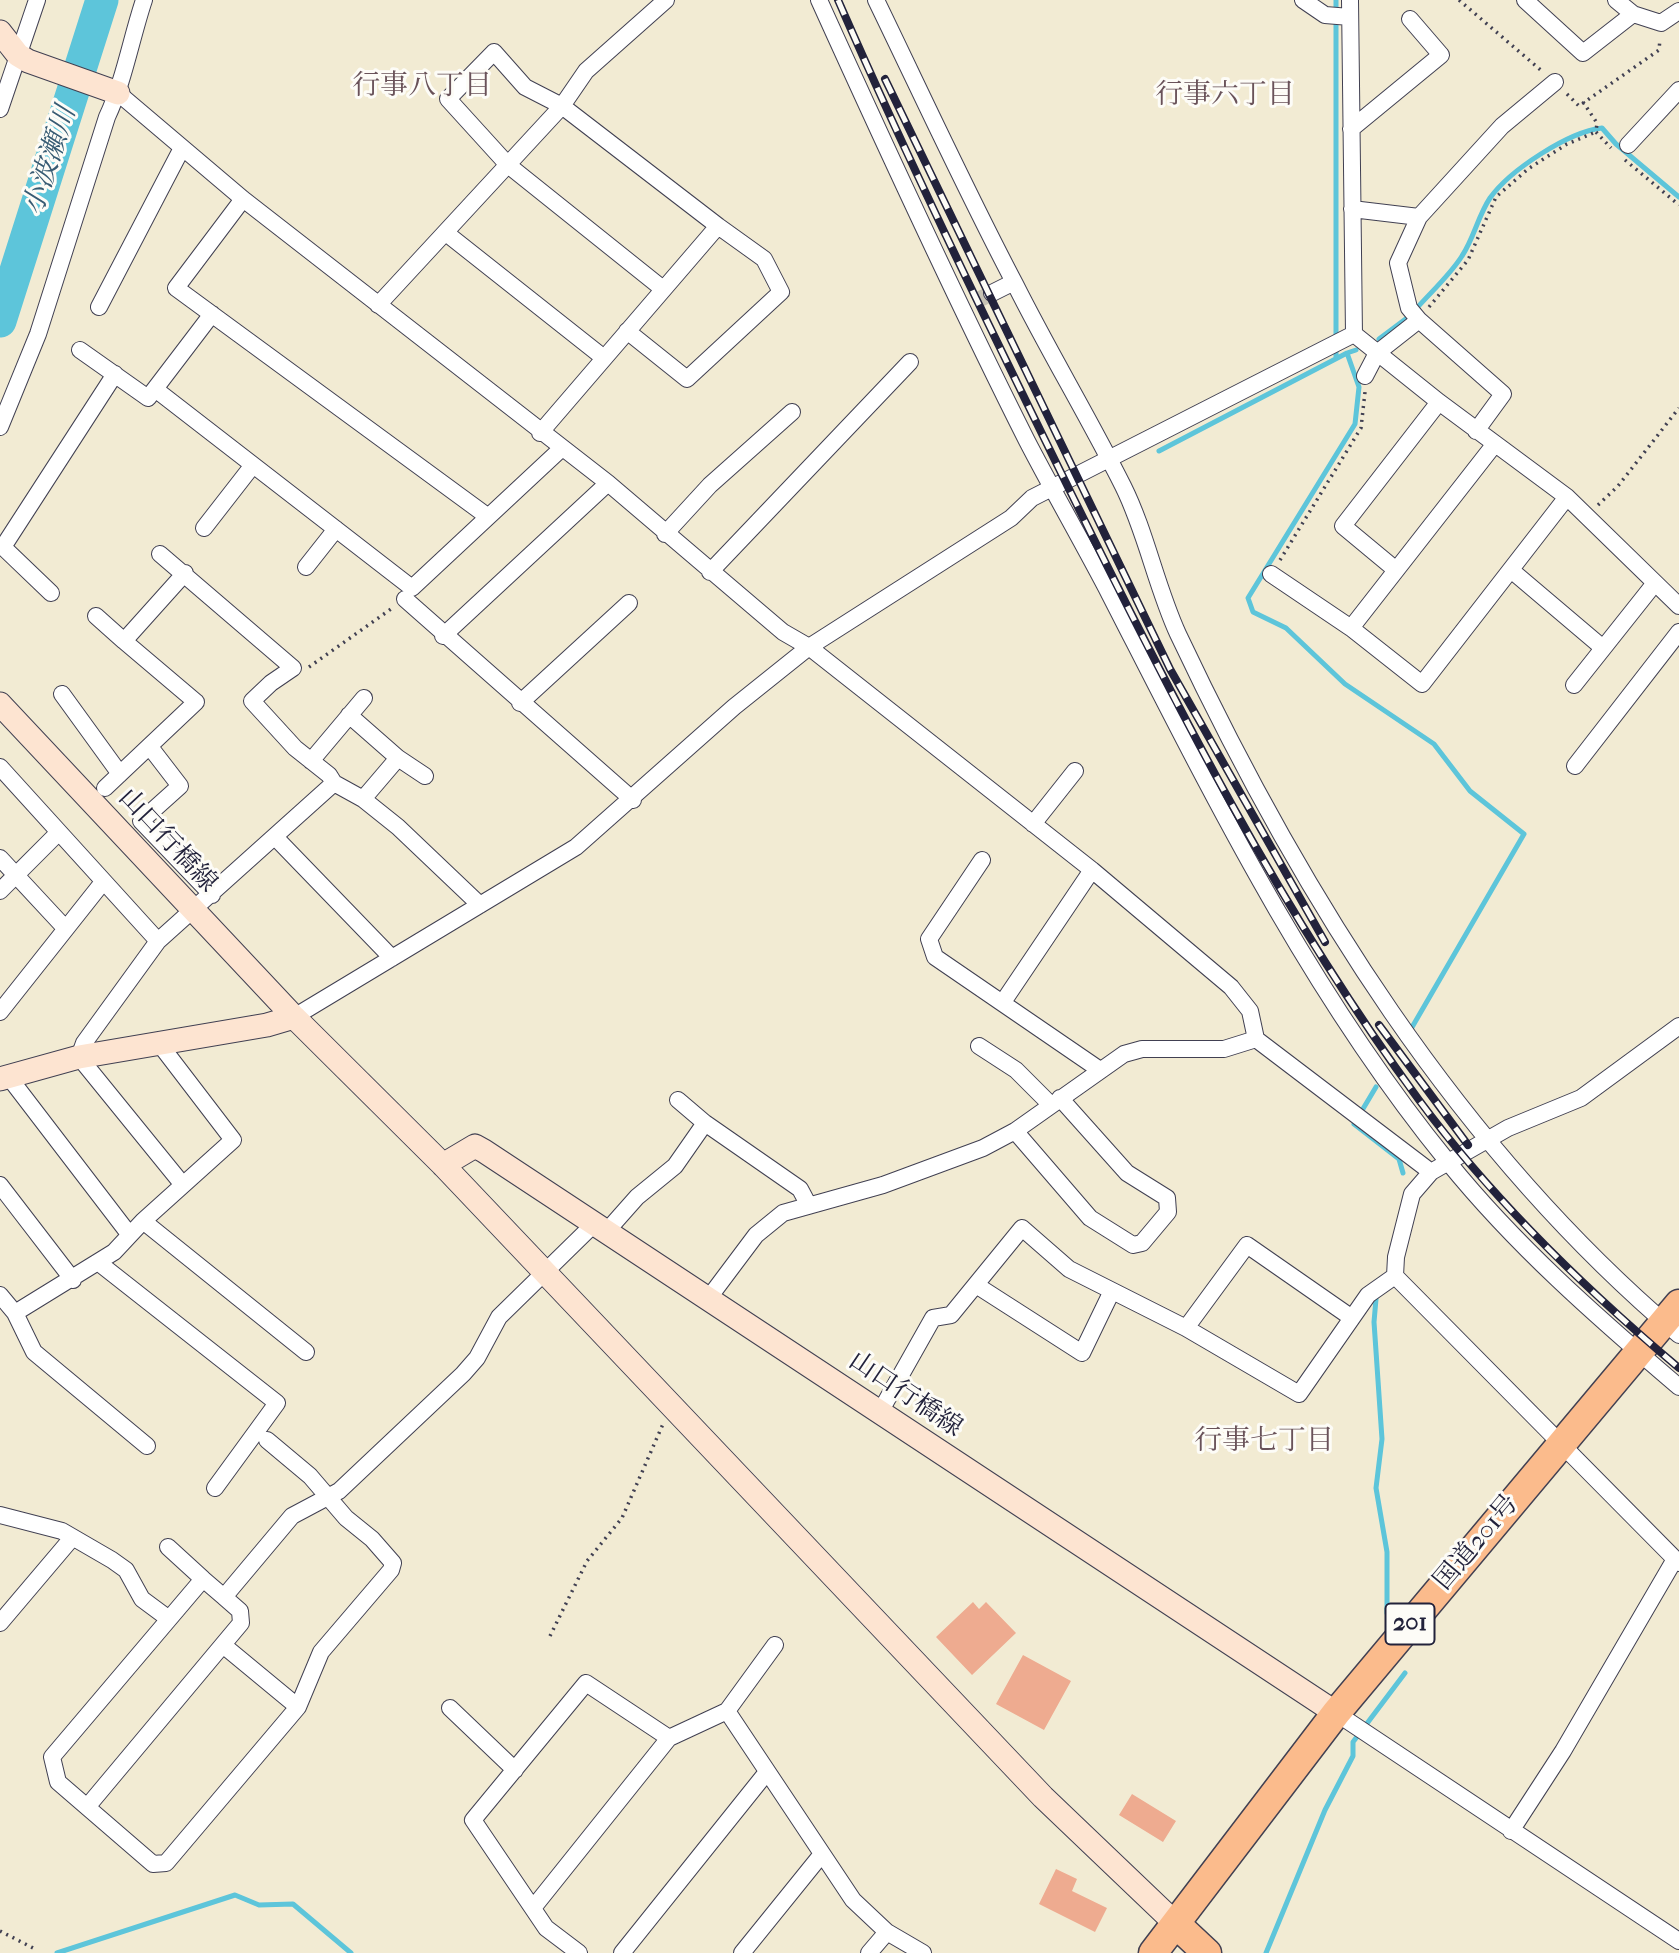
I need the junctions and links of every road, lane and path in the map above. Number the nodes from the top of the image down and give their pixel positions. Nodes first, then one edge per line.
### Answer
1 (37, 0) edge
2 (144, 0) edge
3 (666, 0) edge
4 (818, 0) edge
5 (876, 0) edge
6 (1303, 0) edge
7 (1350, 0) edge
8 (1459, 0) edge
9 (1525, 0) edge
10 (1616, 0) edge
11 (1679, 11) edge
12 (1633, 15) junction
13 (1350, 18) junction
14 (1410, 19) dead end
15 (1661, 23) junction
16 (0, 32) edge
17 (23, 58) junction
18 (1555, 82) junction
19 (1679, 90) edge
20 (115, 91) junction
21 (1584, 102) junction
22 (562, 106) junction
23 (0, 109) edge
24 (1351, 129) junction
25 (1596, 132) junction
26 (182, 148) junction
27 (1621, 151) junction
28 (508, 165) junction
29 (243, 199) junction
30 (1679, 205) edge
31 (1352, 209) junction
32 (1419, 217) junction
33 (718, 226) junction
34 (446, 233) junction
35 (1014, 282) junction
36 (663, 289) junction
37 (992, 293) tunnel mouth
38 (378, 305) junction
39 (99, 307) dead end
40 (212, 314) junction
41 (1419, 320) junction
42 (627, 331) junction
43 (1354, 334) junction
44 (80, 350) dead end
45 (1377, 353) junction
46 (604, 358) junction
47 (910, 362) dead end
48 (115, 374) junction
49 (1365, 376) joint
50 (155, 388) junction
51 (1439, 402) junction
52 (1679, 408) edge
53 (792, 412) dead end
54 (0, 427) edge
55 (1476, 431) junction
56 (541, 433) junction
57 (1494, 445) junction
58 (561, 449) junction
59 (1107, 458) junction
60 (253, 465) junction
61 (608, 483) junction
62 (1052, 485) junction
63 (1567, 497) junction
64 (487, 516) junction
65 (1586, 516) junction
66 (204, 528) dead end
67 (336, 529) junction
68 (665, 534) junction
69 (160, 554) dead end
70 (306, 567) dead end
71 (1511, 569) junction
72 (1396, 570) junction
73 (710, 572) junction
74 (184, 573) junction
75 (1271, 574) joint
76 (1655, 583) junction
77 (51, 593) dead end
78 (405, 599) joint
79 (629, 603) dead end
80 (1679, 606) edge
81 (96, 616) dead end
82 (1351, 628) junction
83 (1679, 632) edge
84 (443, 636) junction
85 (124, 641) junction
86 (809, 647) junction
87 (1603, 648) junction
88 (306, 669) dead end
89 (1574, 685) dead end
90 (62, 694) dead end
91 (364, 698) dead end
92 (520, 703) junction
93 (0, 704) edge
94 (349, 715) junction
95 (150, 747) junction
96 (398, 758) junction
97 (311, 761) junction
98 (1575, 766) dead end
99 (0, 767) edge
100 (1075, 771) dead end
101 (120, 774) junction
102 (425, 776) dead end
103 (334, 783) junction
104 (106, 788) dead end
105 (363, 799) junction
106 (633, 800) junction
107 (1033, 824) junction
108 (58, 833) junction
109 (275, 837) junction
110 (0, 859) edge
111 (982, 860) dead end
112 (1091, 870) junction
113 (16, 875) junction
114 (103, 883) junction
115 (0, 891) edge
116 (212, 895) junction
117 (480, 905) junction
118 (194, 910) junction
119 (65, 928) junction
120 (158, 941) junction
121 (392, 958) junction
122 (3, 999) edge
123 (1003, 1002) junction
124 (294, 1017) junction
125 (1679, 1026) edge
126 (1256, 1039) junction
127 (158, 1042) junction
128 (979, 1046) dead end
129 (79, 1057) junction
130 (1100, 1070) junction
131 (4, 1077) edge
132 (678, 1100) dead end
133 (1056, 1101) junction
134 (705, 1123) junction
135 (1015, 1131) junction
136 (1487, 1140) junction
137 (1449, 1163) junction
138 (443, 1165) junction
139 (1431, 1172) junction
140 (0, 1185) edge
141 (183, 1185) junction
142 (808, 1204) junction
143 (143, 1221) junction
144 (600, 1228) junction
145 (129, 1234) junction
146 (99, 1263) junction
147 (544, 1272) junction
148 (1395, 1276) junction
149 (72, 1280) junction
150 (975, 1285) junction
151 (1111, 1293) junction
152 (0, 1295) edge
153 (708, 1299) junction
154 (15, 1313) junction
155 (1352, 1318) junction
156 (1674, 1321) edge
157 (1186, 1328) junction
158 (306, 1352) dead end
159 (1639, 1353) junction
160 (1679, 1387) edge
161 (880, 1412) junction
162 (664, 1422) dead end
163 (267, 1440) dead end
164 (1562, 1442) junction
165 (147, 1446) dead end
166 (215, 1488) dead end
167 (327, 1497) junction
168 (0, 1515) edge
169 (72, 1538) junction
170 (167, 1547) dead end
171 (1677, 1561) edge
172 (203, 1579) junction
173 (224, 1597) junction
174 (169, 1619) junction
175 (0, 1623) edge
176 (550, 1636) dead end
177 (223, 1645) junction
178 (775, 1645) dead end
179 (298, 1707) junction
180 (450, 1708) dead end
181 (727, 1711) junction
182 (1336, 1713) junction
183 (669, 1738) junction
184 (514, 1769) junction
185 (767, 1772) junction
186 (87, 1807) junction
187 (1511, 1831) junction
188 (822, 1854) junction
189 (533, 1908) junction
190 (1176, 1924) junction
191 (0, 1931) edge
192 (887, 1932) junction
193 (1679, 1941) edge
194 (37, 1950) dead end
195 (579, 1953) edge
196 (622, 1953) edge
197 (742, 1953) edge
198 (869, 1953) edge
199 (923, 1953) edge
200 (1153, 1953) edge
201 (1207, 1953) edge

1 - 17 street
2 - 20 street
3 - 22 street
4 - 62 street
5 - 35 street
6 - 13 street
7 - 13 street
8 - 18 path
9 - 12 street
10 - 12 street
11 - 15 street
12 - 15 street
13 - 24 street
14 - 24 street
15 - 21 path
16 - 17 main road
17 - 20 main road
17 - 23 street
18 - 21 path
18 - 32 street
19 - 27 street
20 - 26 street
20 - 54 street
21 - 25 path
22 - 28 street
22 - 28 street
22 - 33 street
24 - 31 street
25 - 27 path
25 - 41 path
26 - 29 street
26 - 39 street
27 - 30 path
28 - 34 street
28 - 36 street
29 - 38 street
29 - 40 street
31 - 32 street
31 - 43 street
32 - 41 street
33 - 36 street
33 - 42 street
34 - 38 street
34 - 46 street
35 - 37 street
35 - 59 street
36 - 42 street
38 - 56 street
40 - 50 street
40 - 64 street
41 - 45 street
41 - 55 street
42 - 46 street
43 - 45 street
43 - 59 street
44 - 48 street
45 - 49 street
45 - 51 street
46 - 56 street
47 - 73 street
48 - 50 street
48 - 77 street
49 - 75 path
50 - 60 street
51 - 55 street
51 - 72 street
52 - 65 path
53 - 68 street
55 - 57 street
56 - 58 street
57 - 63 street
57 - 72 street
58 - 61 street
58 - 64 street
59 - 62 street
59 - 136 street
60 - 66 street
60 - 67 street
61 - 68 street
61 - 84 street
62 - 86 street
62 - 137 street
63 - 65 street
63 - 71 street
64 - 67 street
65 - 76 street
67 - 70 street
68 - 73 street
69 - 74 street
71 - 82 street
71 - 87 street
72 - 82 street
73 - 86 street
74 - 85 street
74 - 97 street
75 - 82 street
76 - 80 street
76 - 87 street
78 - 84 street
78 - 88 path
79 - 92 street
81 - 85 street
83 - 98 street
84 - 92 street
85 - 95 street
86 - 106 street
86 - 107 street
87 - 89 street
90 - 101 street
91 - 94 street
92 - 106 street
93 - 118 main road, 山口行橋線
94 - 96 street
94 - 97 street
95 - 101 street
95 - 116 street
96 - 102 street
96 - 105 street
97 - 103 street
99 - 108 street
100 - 107 street
101 - 104 street
103 - 105 street
103 - 109 street
105 - 117 street
106 - 117 street
107 - 112 street
108 - 113 street
108 - 114 street
109 - 116 street
109 - 121 street
110 - 113 street
111 - 123 street
112 - 123 street
112 - 126 street
113 - 115 street
113 - 119 street
114 - 119 street
114 - 120 street
116 - 118 street
117 - 121 street
118 - 120 street
118 - 124 main road, 山口行橋線
119 - 122 street
120 - 129 street
121 - 124 street
123 - 130 street
124 - 127 main road
124 - 138 main road, 山口行橋線
125 - 136 street
126 - 130 street
126 - 139 street
127 - 129 main road
127 - 141 street
128 - 133 street
129 - 131 main road
129 - 141 street
130 - 133 street
131 - 145 street
132 - 134 street
133 - 135 street
133 - 135 street
134 - 142 street
134 - 144 street
135 - 142 street
136 - 137 street
136 - 156 street
137 - 139 street
137 - 159 street
138 - 144 main road, 山口行橋線
138 - 147 main road, 山口行橋線
139 - 148 street
140 - 149 street
141 - 143 street
142 - 153 street
143 - 145 street
143 - 158 street
144 - 147 street
144 - 153 main road, 山口行橋線
145 - 146 street
146 - 149 street
146 - 166 street
147 - 167 street
147 - 190 main road, 山口行橋線
148 - 155 street
148 - 164 street
149 - 154 street
150 - 151 street
150 - 151 street
150 - 161 street
151 - 157 street
152 - 154 street
153 - 161 main road, 山口行橋線
154 - 165 street
155 - 157 street
155 - 157 street
156 - 159 highway, 国道201号 / 201
159 - 160 street
159 - 164 highway, 国道201号 / 201
161 - 182 main road, 山口行橋線
162 - 176 path
163 - 167 street
164 - 171 street
164 - 182 highway, 国道201号 / 201
167 - 173 street
167 - 179 street
168 - 169 street
169 - 174 street
169 - 175 street
170 - 172 street
171 - 187 street
172 - 173 street
172 - 174 street
173 - 177 street
174 - 186 street
177 - 179 street
177 - 186 street
178 - 181 street
179 - 186 street
180 - 184 street
181 - 183 street
181 - 185 street
182 - 187 street
182 - 190 highway, 国道201号 / 201
183 - 184 street
183 - 189 street
184 - 189 street
185 - 188 street
185 - 196 street
187 - 193 street
188 - 192 street
188 - 197 street
189 - 195 street
190 - 200 highway, 国道201号 / 201
190 - 201 highway
191 - 194 path
192 - 198 street
192 - 199 street

